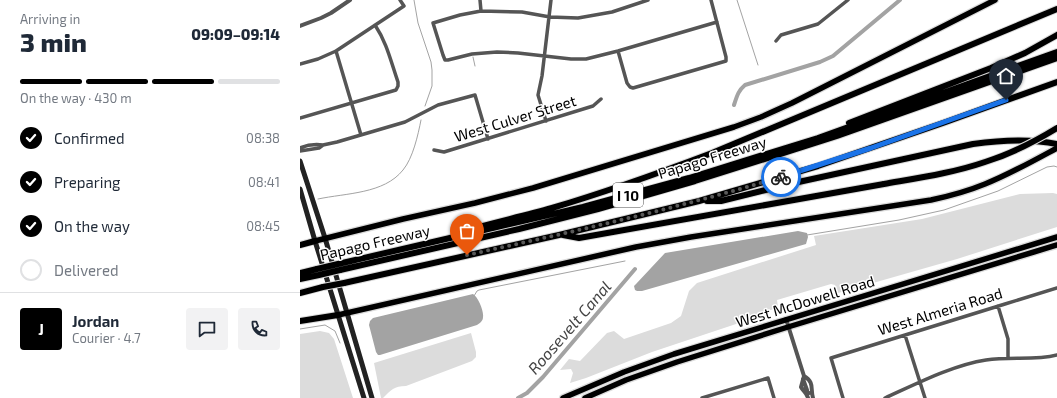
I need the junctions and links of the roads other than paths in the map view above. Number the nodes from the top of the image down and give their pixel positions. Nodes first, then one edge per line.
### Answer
1 (350, 0) edge
2 (400, 0) edge
3 (480, 0) edge
4 (551, 0) edge
5 (648, 0) edge
6 (711, 0) edge
7 (848, 0) edge
8 (995, 0) edge
9 (641, 1) edge
10 (1057, 9) edge
11 (481, 11) junction
12 (550, 17) junction
13 (716, 22) junction
14 (375, 25) junction
15 (300, 26) edge
16 (1057, 35) edge
17 (776, 41) dead end
18 (336, 51) junction
19 (618, 51) junction
20 (1057, 52) edge
21 (544, 56) junction
22 (1057, 58) edge
23 (300, 64) edge
24 (1057, 82) edge
25 (601, 99) dead end
26 (352, 103) junction
27 (300, 118) edge
28 (546, 121) junction
29 (1057, 128) edge
30 (361, 135) junction
31 (488, 139) junction
32 (803, 142) junction
33 (1057, 144) edge
34 (1057, 148) edge
35 (300, 150) edge
36 (434, 150) dead end
37 (300, 161) edge
38 (300, 169) edge
39 (304, 174) junction
40 (300, 189) edge
41 (699, 201) junction
42 (560, 235) junction
43 (1057, 237) edge
44 (325, 238) junction
45 (450, 238) junction
46 (315, 241) junction
47 (300, 245) edge
48 (1057, 245) edge
49 (339, 267) junction
50 (318, 272) junction
51 (300, 273) edge
52 (300, 279) edge
53 (1057, 288) edge
54 (300, 293) edge
55 (998, 306) junction
56 (347, 313) junction
57 (338, 315) junction
58 (786, 319) junction
59 (300, 321) edge
60 (788, 327) junction
61 (905, 335) junction
62 (1057, 355) edge
63 (1008, 358) junction
64 (920, 383) junction
65 (809, 395) edge
66 (364, 398) edge
67 (372, 398) edge
68 (563, 398) edge
69 (584, 398) edge
70 (702, 398) edge
71 (774, 398) edge
72 (813, 398) edge
73 (843, 398) edge
74 (885, 398) edge
75 (925, 398) edge

1 - 15 street
2 - 14 street
3 - 11 street
4 - 12 street
5 - 9 street
6 - 13 street
7 - 17 street
8 - 44 main road
9 - 12 street
10 - 45 highway
11 - 12 street
11 - 21 street
12 - 21 street
13 - 19 street
13 - 19 street
14 - 18 street
14 - 26 street
16 - 32 highway
18 - 23 street
18 - 26 street
19 - 21 street
20 - 32 highway, I 10
21 - 28 street
22 - 49 highway
24 - 41 highway, I 10
25 - 28 street, West Culver Street
26 - 27 street
26 - 30 street
28 - 31 street, West Culver Street
29 - 42 highway, bridge
30 - 31 street
30 - 35 street
31 - 36 street, West Culver Street
32 - 45 highway, Papago Freeway / I 10
33 - 41 highway
34 - 56 main road
37 - 39 main road
38 - 39 main road
39 - 44 main road
40 - 46 main road
41 - 42 highway, I 10
42 - 54 highway, I 10, bridge
43 - 58 main road, West McDowell Road
44 - 46 main road
44 - 56 main road
45 - 49 highway, Papago Freeway / I 10
46 - 47 highway
46 - 57 main road
48 - 60 main road, West McDowell Road
49 - 50 highway, Papago Freeway / I 10, bridge
50 - 51 highway, Papago Freeway / I 10
50 - 52 highway
53 - 55 street, West Almeria Road
55 - 61 street, West Almeria Road
55 - 63 street
56 - 57 main road
56 - 67 main road
57 - 59 highway
57 - 66 main road
58 - 60 street
58 - 68 main road, West McDowell Road
60 - 65 street
60 - 69 main road, West McDowell Road
61 - 64 street
61 - 73 street, West Almeria Road
62 - 63 street
63 - 64 street
64 - 74 street
64 - 75 street
65 - 72 street
70 - 71 street

